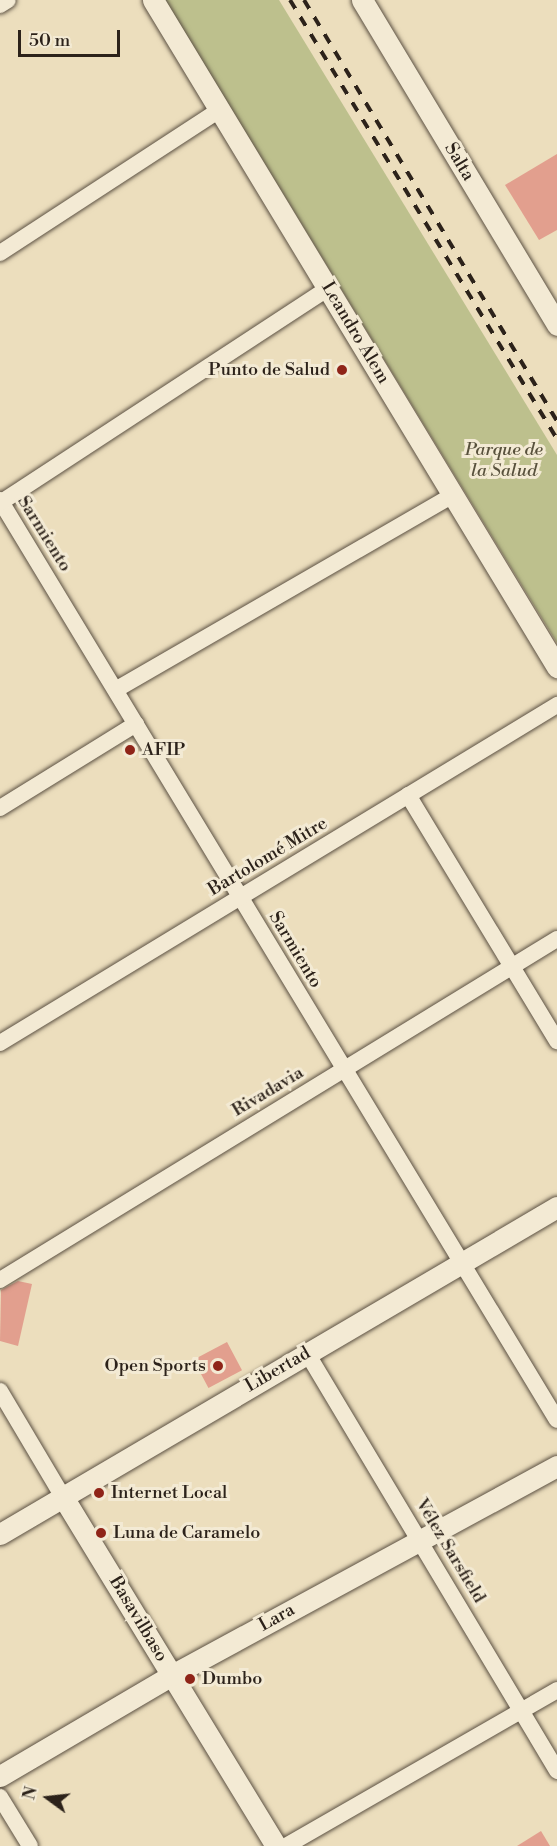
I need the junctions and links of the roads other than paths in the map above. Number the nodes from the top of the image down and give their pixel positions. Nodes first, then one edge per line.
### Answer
1 (8, 0) edge
2 (153, 0) edge
3 (362, 0) edge
4 (0, 5) edge
5 (221, 109) junction
6 (0, 253) edge
7 (328, 288) junction
8 (557, 325) edge
9 (453, 495) junction
10 (1, 502) edge
11 (557, 667) edge
12 (117, 689) junction
13 (557, 705) edge
14 (136, 724) junction
15 (408, 795) junction
16 (0, 808) edge
17 (241, 897) junction
18 (557, 939) edge
19 (512, 966) junction
20 (557, 1041) edge
21 (0, 1043) edge
22 (344, 1069) junction
23 (557, 1208) edge
24 (461, 1264) junction
25 (0, 1280) edge
26 (307, 1353) junction
27 (0, 1391) edge
28 (557, 1420) edge
29 (557, 1466) edge
30 (63, 1497) junction
31 (0, 1534) edge
32 (421, 1540) junction
33 (172, 1675) junction
34 (557, 1689) edge
35 (521, 1710) junction
36 (557, 1771) edge
37 (0, 1776) edge
38 (0, 1797) edge
39 (30, 1846) edge
40 (276, 1846) edge
41 (286, 1846) edge

1 - 4 street
2 - 5 street, Leandro Alem
3 - 8 street, Salta
5 - 6 street
5 - 7 street, Leandro Alem
7 - 9 street, Leandro Alem
7 - 10 street
9 - 11 street, Leandro Alem
9 - 12 street
10 - 12 street, Sarmiento
12 - 14 street, Sarmiento
13 - 15 street, Bartolomé Mitre
14 - 16 street
14 - 17 street, Sarmiento
15 - 17 street, Bartolomé Mitre
15 - 19 street
17 - 21 street, Bartolomé Mitre
17 - 22 street, Sarmiento
18 - 19 street, Rivadavia
19 - 20 street
19 - 22 street, Rivadavia
22 - 24 street, Sarmiento
22 - 25 street, Rivadavia
23 - 24 street, Libertad
24 - 26 street, Libertad
24 - 28 street, Sarmiento
26 - 30 street, Libertad
26 - 32 street, Vélez Sarsfield
27 - 30 street, Basavilbaso
29 - 32 street, Lara
30 - 31 street, Libertad
30 - 33 street, Basavilbaso
32 - 33 street, Lara
32 - 35 street, Vélez Sarsfield
33 - 37 street, Lara
33 - 40 street, Basavilbaso
34 - 35 street
35 - 36 street, Vélez Sarsfield
35 - 41 street
38 - 39 street

